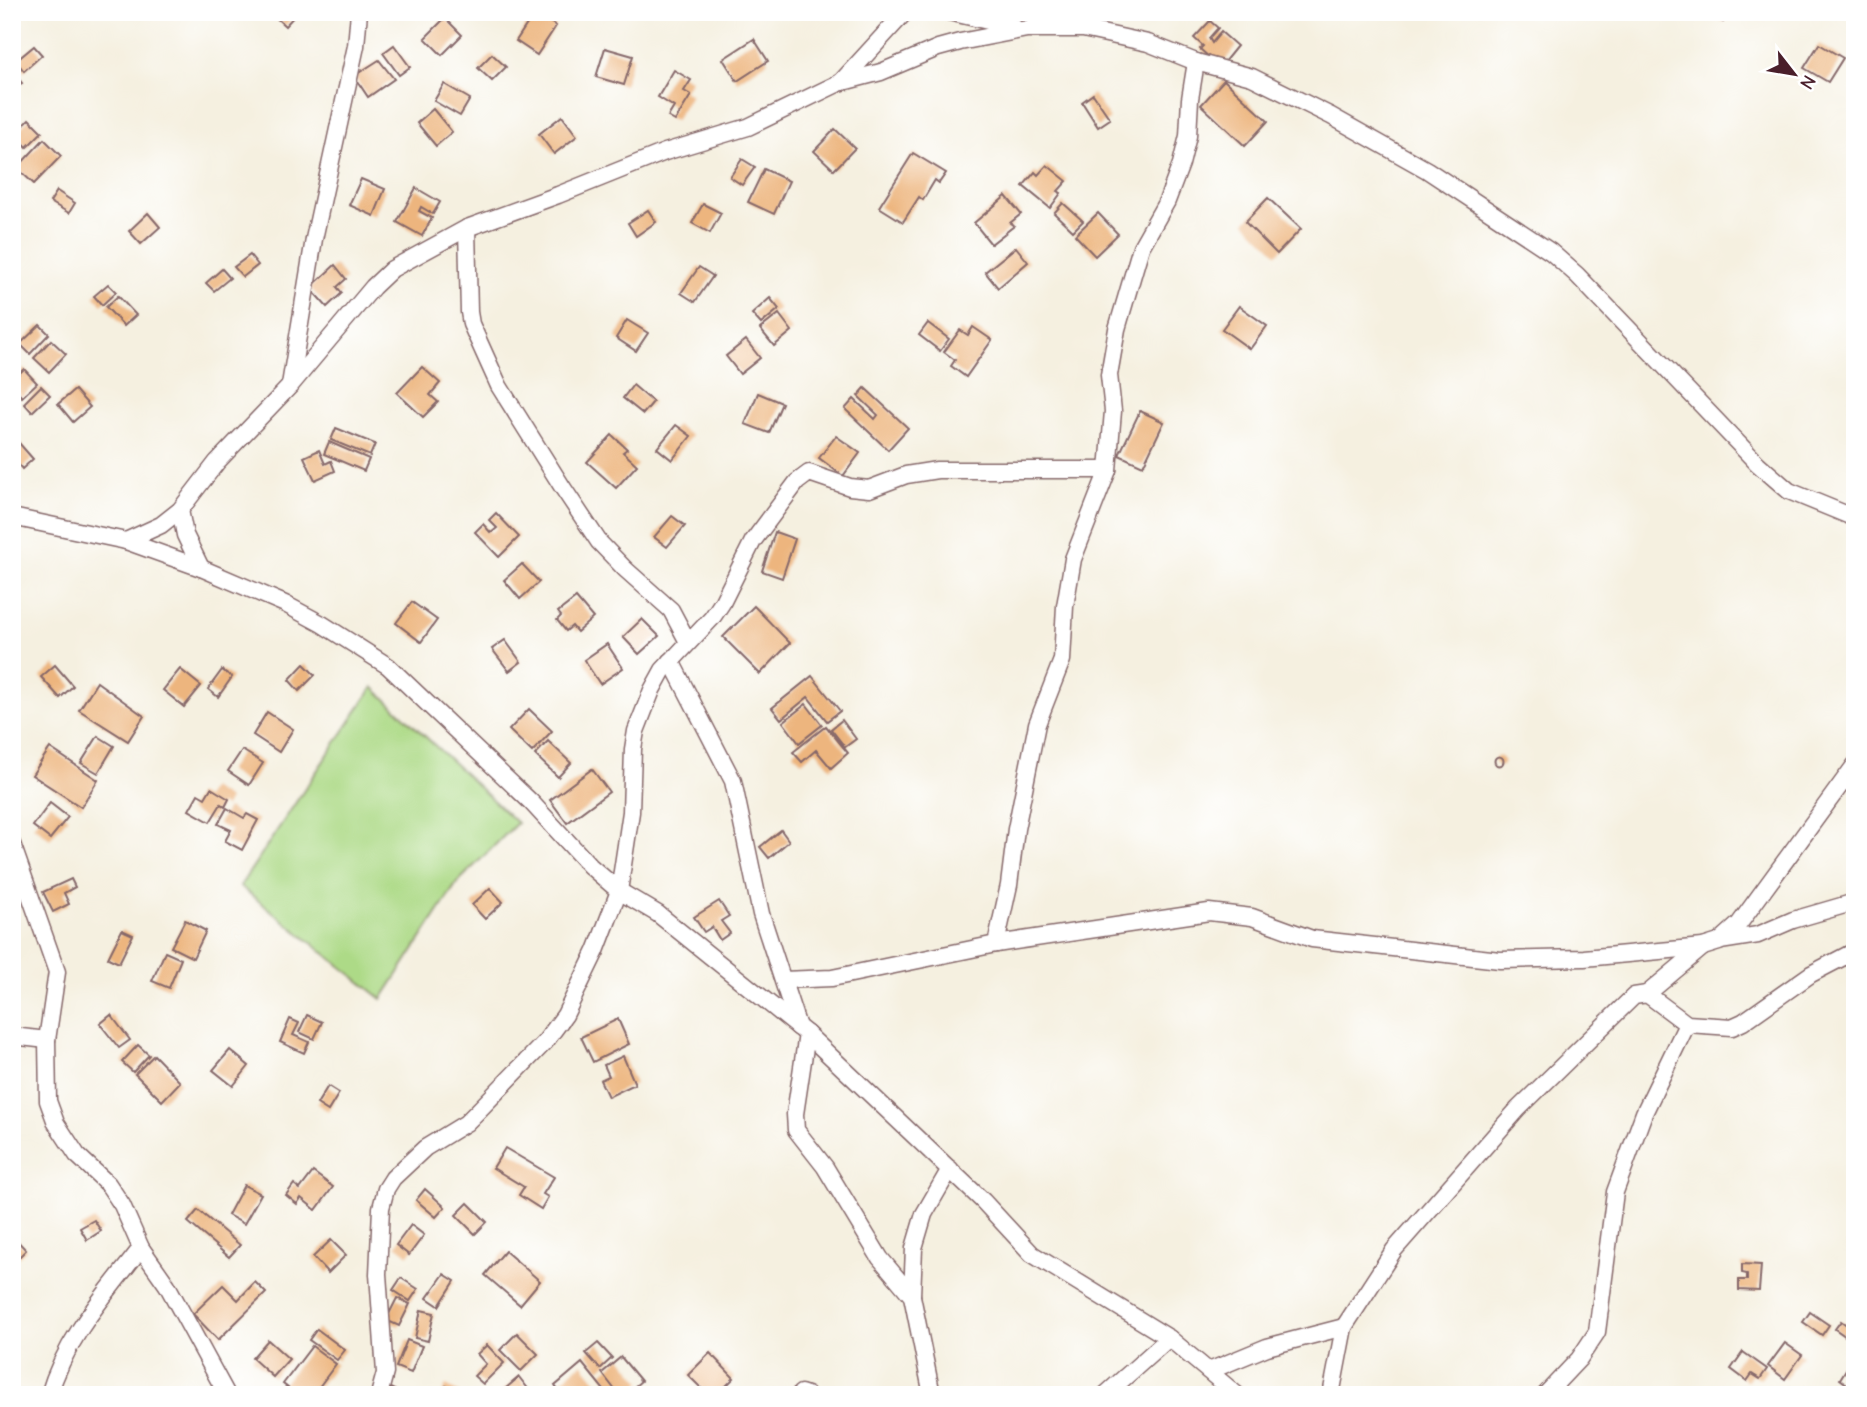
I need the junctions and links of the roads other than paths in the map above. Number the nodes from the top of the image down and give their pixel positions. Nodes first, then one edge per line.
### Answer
1 (359, 12) edge
2 (905, 12) edge
3 (949, 12) edge
4 (1012, 12) edge
5 (992, 23) junction
6 (1027, 29) junction
7 (880, 42) junction
8 (960, 42) junction
9 (1196, 62) junction
10 (881, 72) junction
11 (839, 83) junction
12 (467, 228) junction
13 (290, 386) junction
14 (1108, 470) junction
15 (180, 510) junction
16 (12, 517) edge
17 (1855, 518) edge
18 (126, 541) junction
19 (201, 568) junction
20 (688, 642) junction
21 (671, 661) junction
22 (1855, 765) edge
23 (12, 844) edge
24 (620, 891) junction
25 (1855, 902) edge
26 (996, 944) junction
27 (1711, 944) junction
28 (1855, 951) edge
29 (783, 980) junction
30 (1647, 994) junction
31 (1687, 1024) junction
32 (802, 1031) junction
33 (12, 1036) edge
34 (47, 1040) junction
35 (950, 1169) junction
36 (141, 1248) junction
37 (912, 1296) junction
38 (1344, 1327) junction
39 (1169, 1338) junction
40 (1209, 1371) junction
41 (49, 1395) edge
42 (228, 1395) edge
43 (379, 1395) edge
44 (932, 1395) edge
45 (1105, 1395) edge
46 (1237, 1395) edge
47 (1331, 1395) edge
48 (1545, 1395) edge

1 - 13 street
2 - 7 street
3 - 5 street
4 - 5 street
5 - 6 street
5 - 8 street
6 - 8 street
6 - 9 street
7 - 10 street
7 - 11 street
8 - 10 street
9 - 14 street
9 - 17 street
10 - 11 street
11 - 12 street
12 - 13 street
12 - 20 street
13 - 15 street
14 - 20 street
14 - 26 street
15 - 18 street
15 - 19 street
16 - 18 street
18 - 19 street
19 - 24 street
20 - 21 street
21 - 24 street
21 - 29 street
22 - 27 street
23 - 34 street
24 - 32 street
24 - 43 street
25 - 27 street
26 - 27 street
26 - 29 street
27 - 30 street
28 - 31 street
29 - 32 street
30 - 31 street
30 - 38 street
31 - 48 street
32 - 35 street
32 - 37 street
33 - 34 street
34 - 36 street
35 - 37 street
35 - 39 street
36 - 41 street
36 - 42 street
37 - 44 street
38 - 40 street
38 - 47 street
39 - 40 street
39 - 45 street
40 - 46 street

